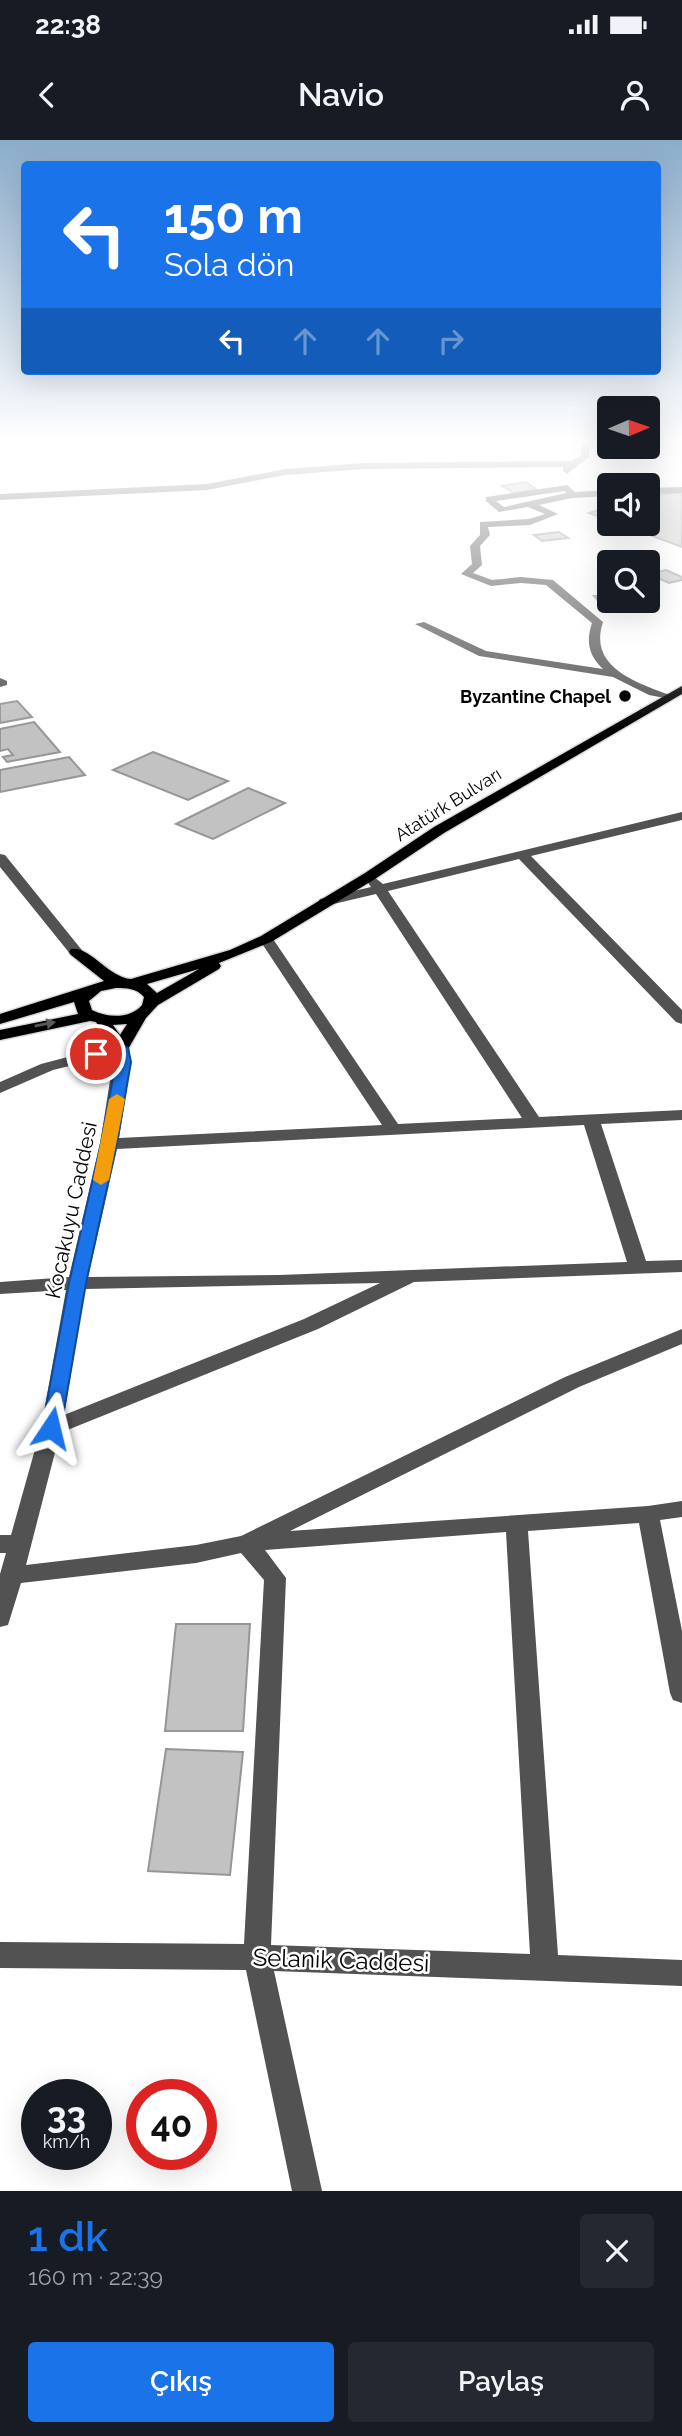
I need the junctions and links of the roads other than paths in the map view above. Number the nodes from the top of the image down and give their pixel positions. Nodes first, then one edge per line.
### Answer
1 (480, 540) edge
2 (420, 624) dead end
3 (615, 674) junction
4 (682, 689) edge
5 (666, 697) junction
6 (682, 816) edge
7 (521, 854) junction
8 (0, 858) edge
9 (370, 877) junction
10 (381, 889) junction
11 (325, 901) junction
12 (266, 939) junction
13 (76, 952) junction
14 (235, 953) junction
15 (124, 983) junction
16 (88, 992) junction
17 (152, 1002) junction
18 (140, 1015) junction
19 (96, 1018) junction
20 (0, 1019) edge
21 (682, 1020) edge
22 (0, 1035) edge
23 (121, 1048) junction
24 (0, 1088) edge
25 (682, 1115) edge
26 (532, 1120) junction
27 (591, 1121) junction
28 (392, 1128) junction
29 (109, 1143) junction
30 (638, 1266) junction
31 (682, 1266) edge
32 (413, 1275) junction
33 (77, 1283) junction
34 (0, 1288) edge
35 (682, 1336) edge
36 (51, 1428) junction
37 (682, 1509) edge
38 (648, 1514) junction
39 (517, 1524) junction
40 (246, 1543) junction
41 (10, 1544) edge
42 (10, 1575) junction
43 (0, 1618) edge
44 (682, 1693) edge
45 (0, 1955) edge
46 (257, 1957) junction
47 (545, 1967) junction
48 (682, 1973) edge
49 (307, 2191) edge

1 - 3 street
2 - 3 street
3 - 5 street
4 - 5 main road, Atatürk Bulvarı
5 - 9 main road, Atatürk Bulvarı
6 - 7 street
7 - 10 street
7 - 21 street
8 - 13 street
9 - 10 street
9 - 11 main road, Atatürk Bulvarı
10 - 11 street
10 - 26 street
11 - 12 main road, Atatürk Bulvarı
12 - 14 main road, Atatürk Bulvarı
12 - 28 street
13 - 15 main road
13 - 16 main road
14 - 15 main road, Atatürk Bulvarı
14 - 17 main road, Atatürk Bulvarı
15 - 16 main road, Atatürk Bulvarı
15 - 17 main road
16 - 19 main road
16 - 20 main road
17 - 18 main road, Atatürk Bulvarı
18 - 19 main road
18 - 23 main road, Atatürk Bulvarı
22 -> 19 main road
19 - 23 main road
23 - 24 street
23 - 29 street, Kocakuyu Caddesi
25 - 27 street
26 - 27 street
26 - 28 street
27 - 30 street
28 - 29 street
29 - 33 street, Kocakuyu Caddesi
30 - 31 street
30 - 32 street
32 - 33 street
32 - 36 street
33 - 34 street
33 - 36 street, Kocakuyu Caddesi
35 - 40 street
36 - 41 street, Kocakuyu Caddesi
37 - 38 street
38 - 39 street
38 - 44 street
39 - 40 street
39 - 47 street
40 - 42 street
40 - 46 street
41 - 42 street, Kocakuyu Caddesi
42 - 43 street, Kocakuyu Caddesi
45 - 46 street, Selanik Caddesi
46 - 47 street, Selanik Caddesi
46 - 49 street
47 - 48 street, Selanik Caddesi

